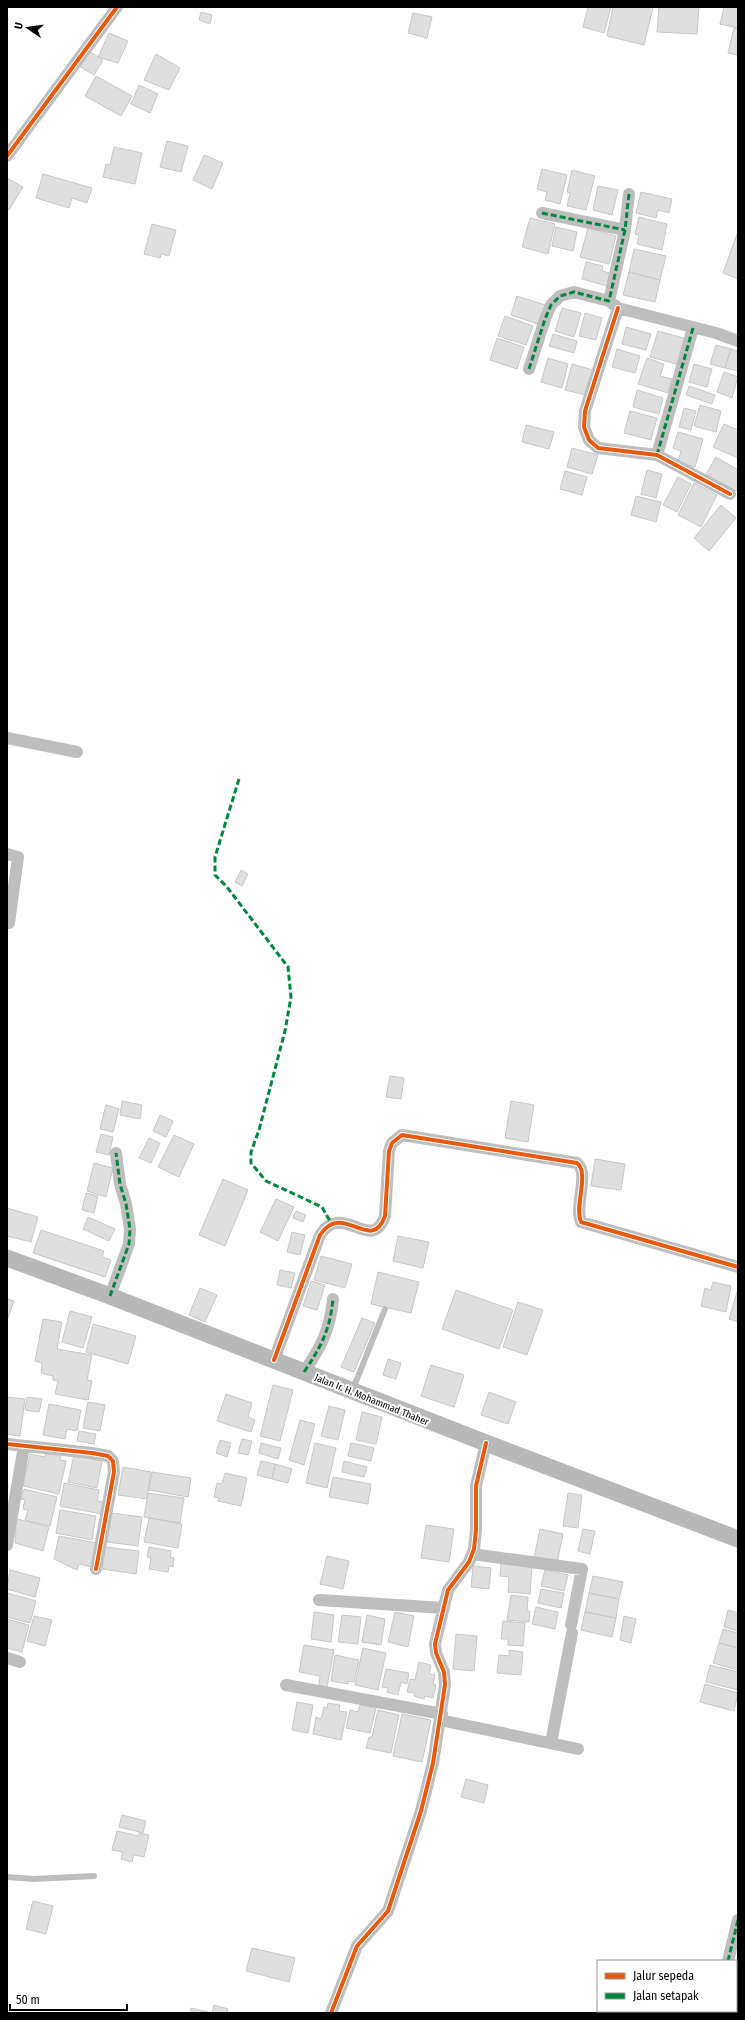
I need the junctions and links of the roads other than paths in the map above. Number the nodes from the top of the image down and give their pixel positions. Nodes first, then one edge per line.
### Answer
1 (117, 7) edge
2 (7, 156) edge
3 (629, 194) dead end
4 (542, 213) dead end
5 (625, 230) junction
6 (614, 305) junction
7 (693, 328) junction
8 (738, 341) edge
9 (529, 369) dead end
10 (657, 455) junction
11 (730, 494) dead end
12 (7, 738) edge
13 (77, 752) dead end
14 (7, 854) edge
15 (9, 923) dead end
16 (116, 1153) dead end
17 (7, 1258) edge
18 (738, 1267) edge
19 (110, 1296) junction
20 (333, 1299) dead end
21 (385, 1309) dead end
22 (274, 1360) junction
23 (304, 1372) junction
24 (352, 1391) junction
25 (486, 1443) junction
26 (7, 1444) edge
27 (24, 1446) junction
28 (738, 1539) edge
29 (7, 1545) edge
30 (472, 1554) junction
31 (96, 1569) dead end
32 (319, 1600) dead end
33 (444, 1608) junction
34 (7, 1658) edge
35 (20, 1662) dead end
36 (286, 1685) dead end
37 (441, 1717) junction
38 (551, 1743) junction
39 (578, 1749) dead end
40 (94, 1876) dead end
41 (7, 1877) edge
42 (738, 1920) edge
43 (728, 1960) edge
44 (332, 2013) edge

1 - 2 street
3 - 5 street
4 - 5 street
5 - 6 street
6 - 7 street
6 - 9 street
6 - 10 street
7 - 8 street
7 - 10 street
10 - 11 street
12 - 13 street
14 - 15 street
16 - 19 street
17 - 19 main road, Jalan Ir. H. Mohammad Thaher
18 - 22 street
19 - 22 main road, Jalan Ir. H. Mohammad Thaher
20 - 23 street
21 - 24 lane
22 - 23 main road, Jalan Ir. H. Mohammad Thaher
23 - 24 main road, Jalan Ir. H. Mohammad Thaher
24 - 25 main road, Jalan Ir. H. Mohammad Thaher
25 - 28 main road, Jalan Ir. H. Mohammad Thaher
25 - 30 street
26 - 27 street
27 - 29 street
27 - 31 street
30 - 33 street
30 - 38 street
32 - 33 street
33 - 37 street
34 - 35 street
36 - 37 street
37 - 38 street
37 - 44 street
38 - 39 street
40 - 41 lane
42 - 43 street

